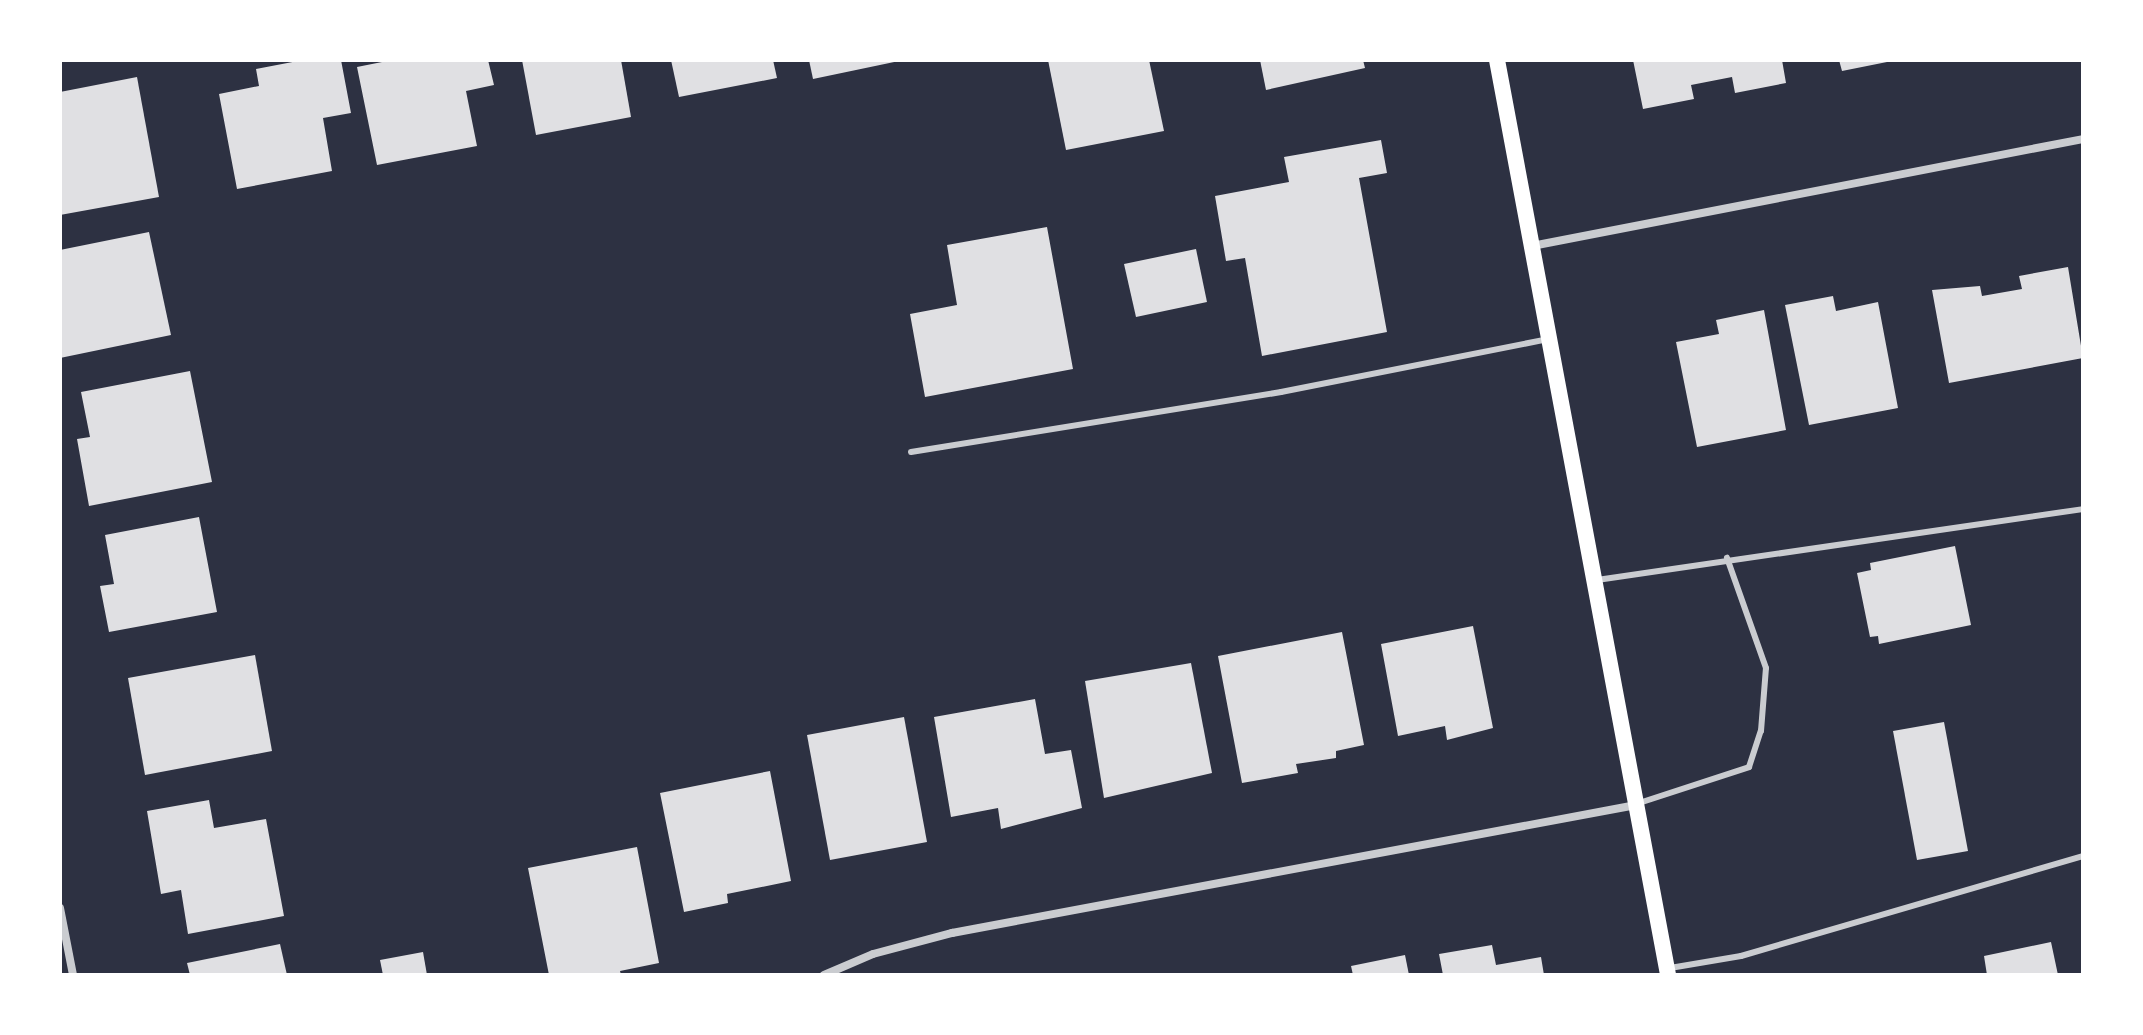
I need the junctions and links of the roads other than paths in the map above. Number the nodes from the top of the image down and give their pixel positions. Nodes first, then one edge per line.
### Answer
1 (1497, 60) edge
2 (2083, 139) edge
3 (1532, 246) junction
4 (1548, 339) junction
5 (911, 452) dead end
6 (2083, 509) edge
7 (1727, 558) junction
8 (1594, 581) junction
9 (1636, 805) junction
10 (2083, 856) edge
11 (60, 908) edge
12 (1667, 972) edge
13 (73, 975) edge
14 (824, 975) edge

1 - 3 main road
2 - 3 street
3 - 4 main road
4 - 5 lane
4 - 8 main road
6 - 7 lane
7 - 8 lane
7 - 9 lane
8 - 9 main road
9 - 12 main road
9 - 14 street
10 - 12 lane
11 - 13 street

